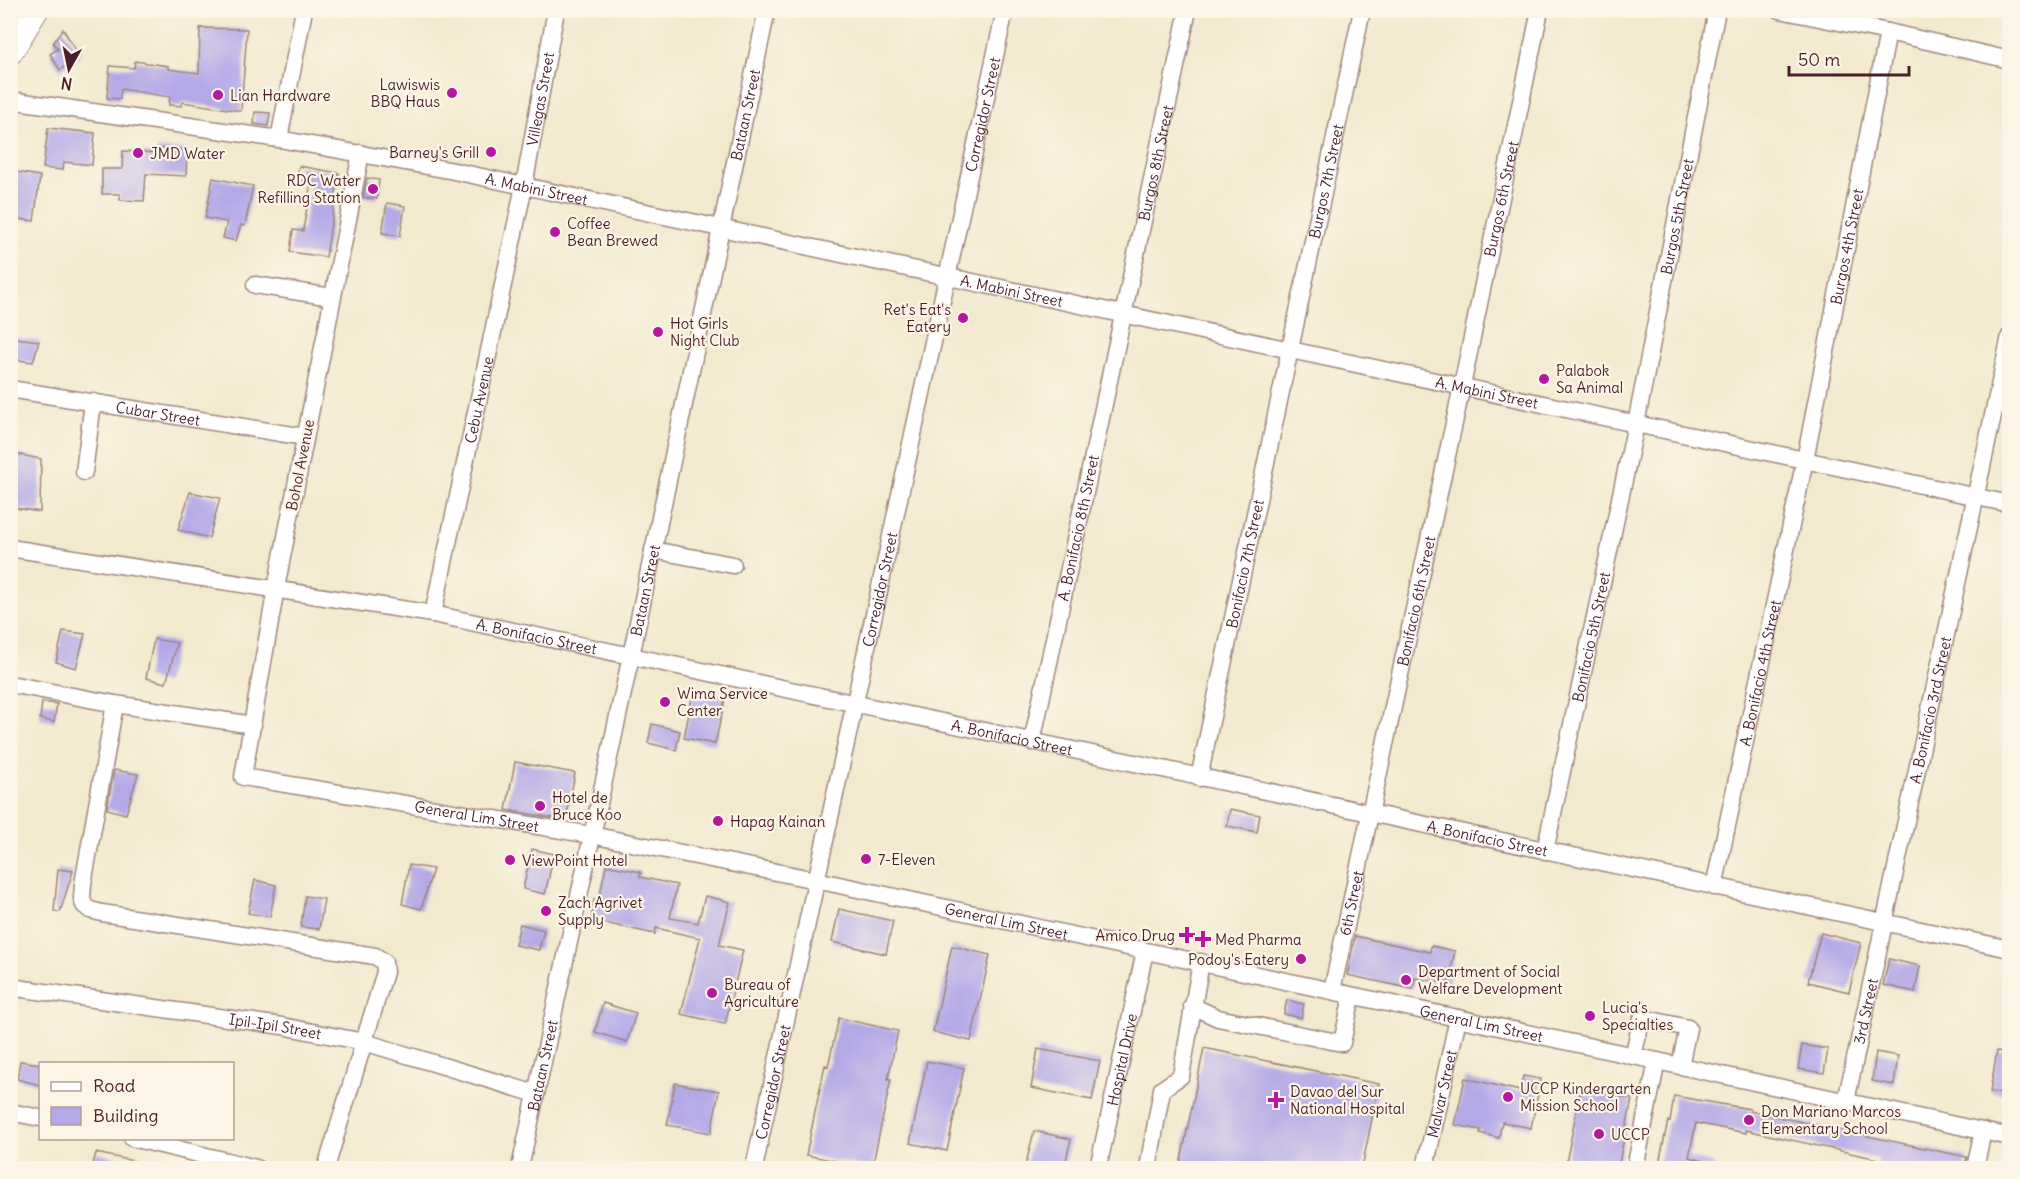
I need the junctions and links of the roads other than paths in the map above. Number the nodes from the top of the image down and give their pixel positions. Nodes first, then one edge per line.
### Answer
1 (35, 10) edge
2 (304, 10) edge
3 (556, 10) edge
4 (767, 10) edge
5 (1005, 10) edge
6 (1188, 10) edge
7 (1362, 10) edge
8 (1540, 10) edge
9 (1717, 10) edge
10 (1780, 10) edge
11 (1888, 32) junction
12 (10, 51) edge
13 (2010, 60) edge
14 (10, 100) edge
15 (279, 139) junction
16 (361, 153) junction
17 (524, 186) junction
18 (721, 228) junction
19 (947, 276) junction
20 (255, 285) dead end
21 (332, 297) junction
22 (1123, 314) junction
23 (2010, 336) edge
24 (1290, 350) junction
25 (1462, 387) junction
26 (10, 389) edge
27 (93, 402) junction
28 (1636, 424) junction
29 (305, 437) junction
30 (1805, 460) junction
31 (84, 472) dead end
32 (1976, 496) junction
33 (2010, 504) edge
34 (10, 548) edge
35 (653, 550) junction
36 (733, 565) dead end
37 (276, 588) junction
38 (433, 614) junction
39 (631, 656) junction
40 (10, 684) edge
41 (115, 704) junction
42 (854, 705) junction
43 (252, 725) junction
44 (1032, 742) junction
45 (243, 777) joint
46 (1199, 778) junction
47 (1370, 814) junction
48 (591, 835) junction
49 (1545, 851) junction
50 (816, 880) junction
51 (1714, 887) junction
52 (1884, 923) junction
53 (2010, 949) edge
54 (1145, 951) junction
55 (1201, 962) junction
56 (10, 987) edge
57 (1332, 991) junction
58 (1352, 996) junction
59 (1192, 1006) junction
60 (1458, 1018) junction
61 (364, 1042) junction
62 (1633, 1056) junction
63 (1657, 1061) junction
64 (1680, 1066) junction
65 (536, 1094) junction
66 (1846, 1101) junction
67 (10, 1112) edge
68 (39, 1118) edge
69 (1983, 1131) junction
70 (2010, 1137) edge
71 (140, 1140) edge
72 (256, 1168) edge
73 (326, 1168) edge
74 (520, 1168) edge
75 (754, 1168) edge
76 (1098, 1168) edge
77 (1148, 1168) edge
78 (1425, 1168) edge
79 (1635, 1168) edge
80 (1975, 1168) edge

1 - 12 highway
2 - 15 street
3 - 17 street, Villegas Street
4 - 18 street, Bataan Street
5 - 19 street, Corregidor Street
6 - 22 street, Burgos 8th Street
7 - 24 street, Burgos 7th Street
8 - 25 street, Burgos 6th Street
9 - 28 street, Burgos 5th Street
10 - 11 street
11 - 13 street
11 - 30 street, Burgos 4th Street
14 - 15 street, A. Mabini Street
15 - 16 street, A. Mabini Street
16 - 17 street, A. Mabini Street
16 - 21 street, Bohol Avenue
17 - 18 street, A. Mabini Street
17 - 38 street, Cebu Avenue
18 - 19 street, A. Mabini Street
18 - 35 street, Bataan Street
19 - 22 street, A. Mabini Street
19 - 42 street, Corregidor Street
20 - 21 street
21 - 29 street, Bohol Avenue
22 - 24 street, A. Mabini Street
22 - 44 street, A. Bonifacio 8th Street
23 - 32 street, A. Bonifacio 3rd Street
24 - 25 street, A. Mabini Street
24 - 46 street, Bonifacio 7th Street
25 - 28 street, A. Mabini Street
25 - 47 street, Bonifacio 6th Street
26 - 27 street, Cubar Street
27 - 29 street, Cubar Street
27 - 31 street
28 - 30 street, A. Mabini Street
28 - 49 street, Bonifacio 5th Street
29 - 37 street, Bohol Avenue
30 - 32 street, A. Mabini Street
30 - 51 street, A. Bonifacio 4th Street
32 - 33 street, A. Mabini Street
32 - 52 street, A. Bonifacio 3rd Street
34 - 37 street, A. Bonifacio Street
35 - 36 street
35 - 39 street, Bataan Street
37 - 38 street, A. Bonifacio Street
37 - 43 street, Bohol Avenue
38 - 39 street, A. Bonifacio Street
39 - 42 street, A. Bonifacio Street
39 - 48 street, Bataan Street
40 - 41 street
41 - 43 street
41 - 61 street
42 - 44 street, A. Bonifacio Street
42 - 50 street, Corregidor Street
43 - 45 street, Bohol Avenue
44 - 46 street, A. Bonifacio Street
45 - 48 street, General Lim Street
46 - 47 street, A. Bonifacio Street
47 - 49 street, A. Bonifacio Street
47 - 57 street, 6th Street
48 - 50 street, General Lim Street
48 - 65 street, Bataan Street
49 - 51 street, A. Bonifacio Street
50 - 54 street, General Lim Street
50 - 75 street, Corregidor Street
51 - 52 street, A. Bonifacio Street
52 - 53 street, A. Bonifacio Street
52 - 66 street, 3rd Street
54 - 55 street, General Lim Street
54 - 76 street, Hospital Drive
55 - 57 street, General Lim Street
55 - 59 street
56 - 61 street, Ipil-Ipil Street
57 - 58 street, General Lim Street
58 - 59 street
58 - 60 street, General Lim Street
59 - 77 street
60 - 62 street, General Lim Street
60 - 78 street, Malvar Street
61 - 65 street, Ipil-Ipil Street
61 - 73 street
62 - 63 street, General Lim Street
62 - 64 street
63 - 64 street, General Lim Street
63 - 79 street
64 - 66 street, General Lim Street
65 - 74 street, Bataan Street
66 - 69 street, General Lim Street
67 - 68 street
69 - 70 street, General Lim Street
69 - 80 street
71 - 72 street

